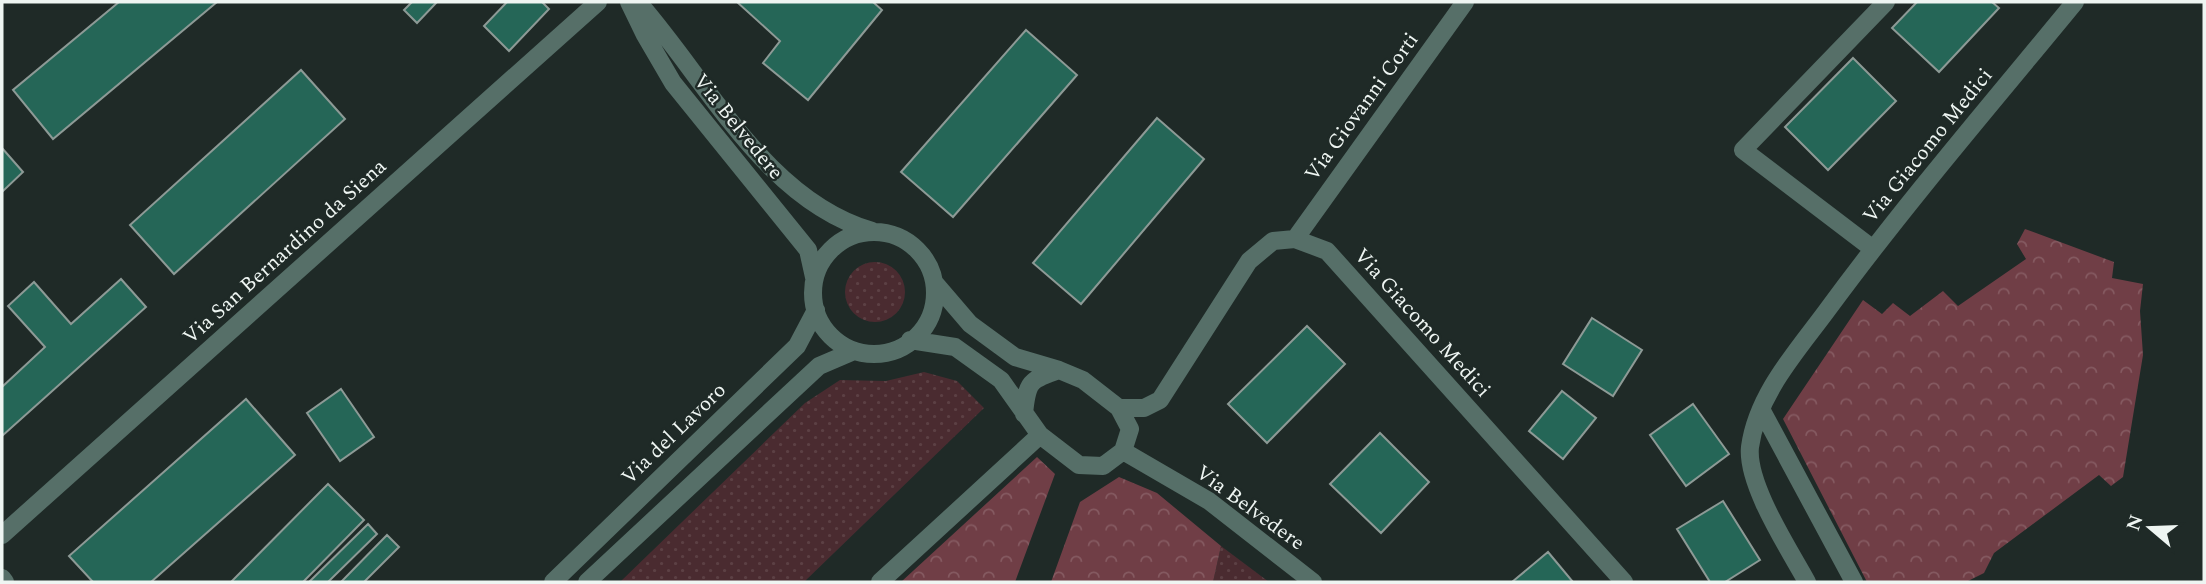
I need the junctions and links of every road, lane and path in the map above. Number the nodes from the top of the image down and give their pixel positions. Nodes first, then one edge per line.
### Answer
1 (598, 2) edge
2 (629, 2) edge
3 (638, 2) edge
4 (1465, 2) edge
5 (1886, 2) edge
6 (2075, 2) edge
7 (872, 231) junction
8 (1295, 239) junction
9 (1873, 249) junction
10 (814, 277) junction
11 (934, 282) junction
12 (816, 310) junction
13 (910, 340) junction
14 (854, 351) junction
15 (1059, 370) junction
16 (1119, 408) junction
17 (1761, 409) junction
18 (1024, 414) junction
19 (1040, 435) junction
20 (1123, 451) junction
21 (2, 535) edge
22 (2, 578) edge
23 (5, 582) edge
24 (553, 582) edge
25 (587, 582) edge
26 (880, 582) edge
27 (1312, 582) edge
28 (1623, 582) edge
29 (1807, 582) edge
30 (1854, 582) edge

1 - 21 street, Via San Bernardino da Siena
2 - 10 street, Via Belvedere
3 - 7 street, Via Belvedere
4 - 8 street, Via Giovanni Corti
5 - 9 street
6 - 9 street, Via Giacomo Medici
7 - 10 street
7 - 11 street
8 - 16 street
8 - 28 street, Via Giacomo Medici
9 - 17 street, Via Giacomo Medici
10 - 12 street
11 - 13 street
11 - 15 street
12 - 14 street
12 - 24 street, Via del Lavoro
13 - 14 street
13 - 18 street
14 - 25 street
15 - 16 street
15 - 18 street
16 - 20 street
17 - 29 street, Via Giacomo Medici
17 - 30 street
18 - 19 street
19 - 20 street
19 - 26 street
20 - 27 street, Via Belvedere
22 - 23 street

